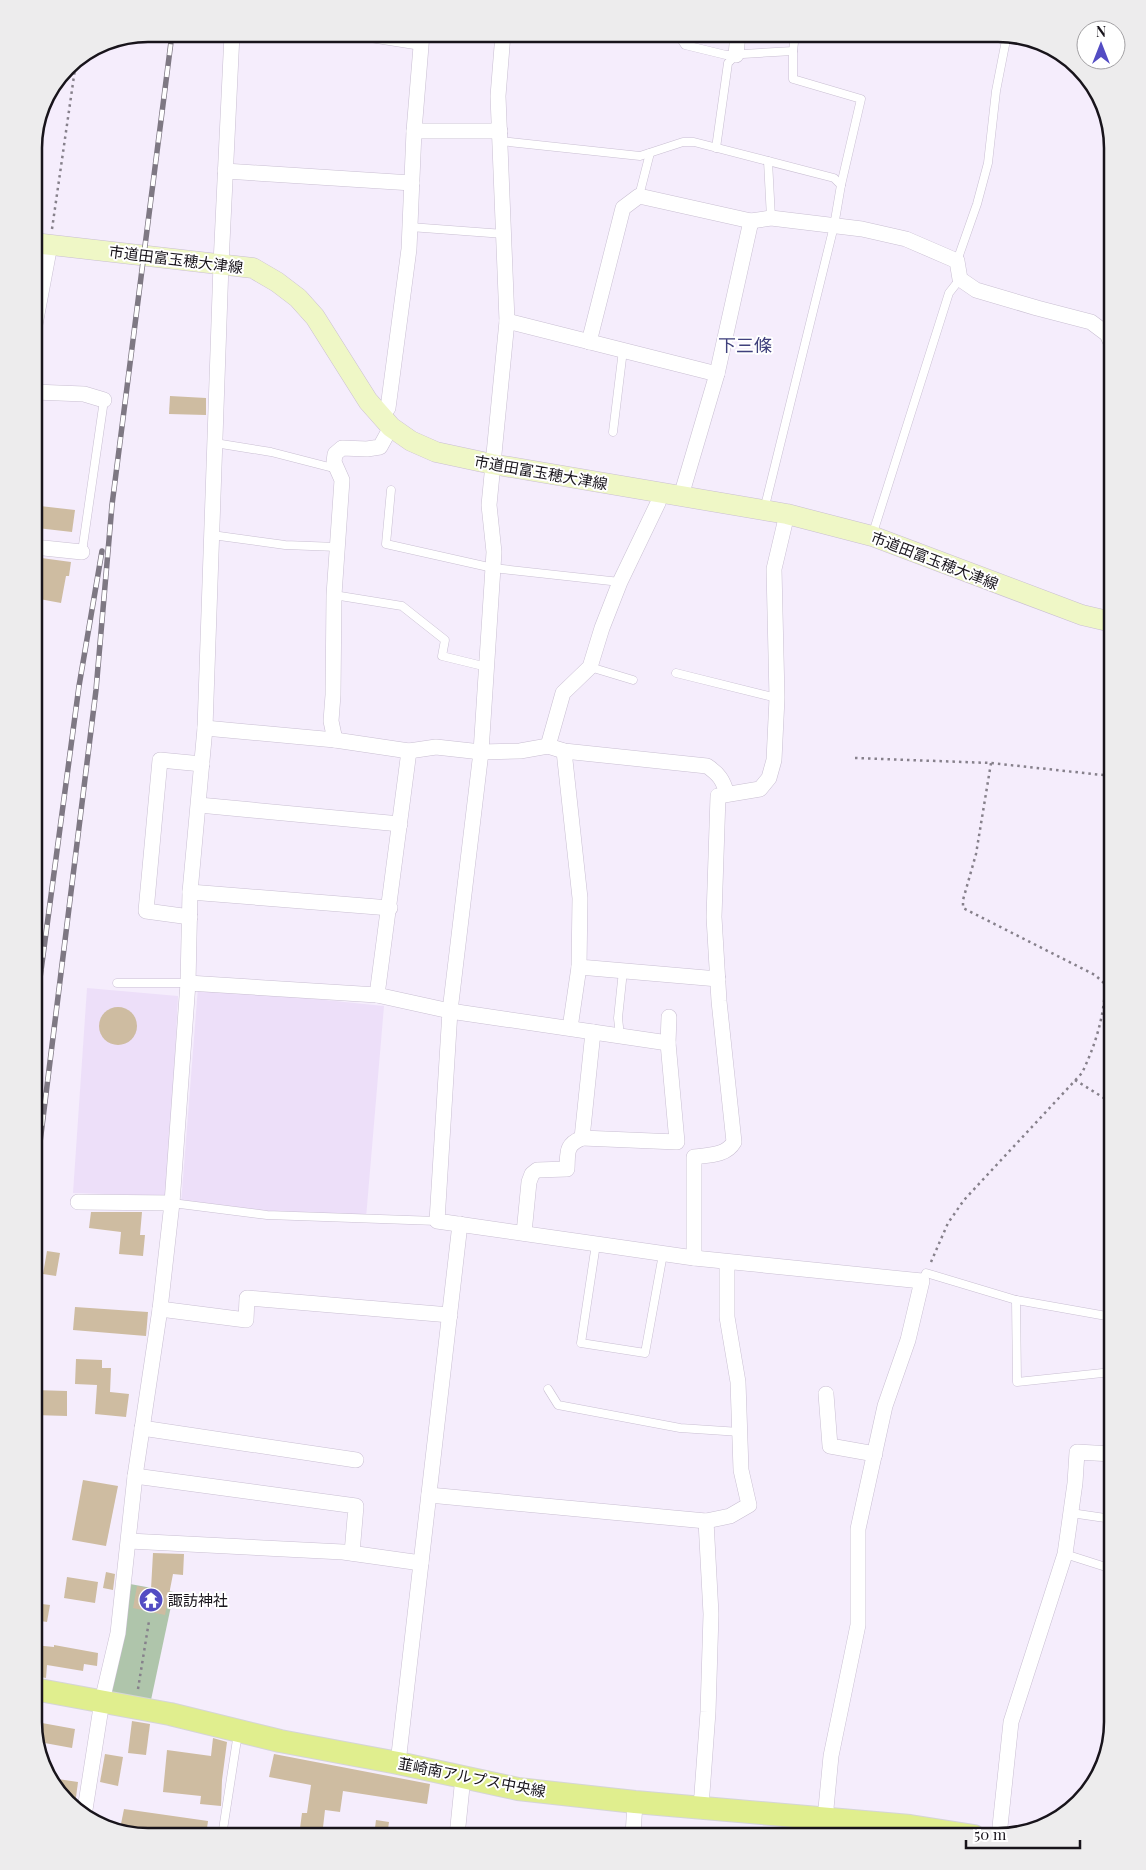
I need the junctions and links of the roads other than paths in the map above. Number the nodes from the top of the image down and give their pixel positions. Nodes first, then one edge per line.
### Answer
1 (232, 42) edge
2 (421, 42) edge
3 (502, 42) edge
4 (683, 43) edge
5 (737, 43) edge
6 (794, 43) edge
7 (1005, 43) edge
8 (793, 51) junction
9 (736, 55) junction
10 (414, 131) junction
11 (500, 136) junction
12 (716, 148) junction
13 (650, 152) junction
14 (768, 161) junction
15 (225, 171) junction
16 (412, 183) junction
17 (841, 185) junction
18 (639, 196) junction
19 (771, 218) junction
20 (752, 221) junction
21 (834, 226) junction
22 (410, 227) junction
23 (504, 234) junction
24 (42, 244) edge
25 (957, 261) junction
26 (221, 264) junction
27 (960, 278) junction
28 (507, 320) junction
29 (1104, 332) edge
30 (590, 342) junction
31 (623, 350) junction
32 (717, 374) junction
33 (43, 392) edge
34 (104, 400) joint
35 (386, 421) junction
36 (613, 432) dead end
37 (215, 443) junction
38 (492, 464) junction
39 (337, 469) junction
40 (391, 490) dead end
41 (660, 493) junction
42 (681, 496) junction
43 (764, 510) junction
44 (787, 514) junction
45 (212, 535) junction
46 (872, 536) junction
47 (337, 547) junction
48 (43, 548) edge
49 (82, 552) joint
50 (493, 568) junction
51 (620, 582) junction
52 (334, 594) junction
53 (1104, 620) edge
54 (486, 667) junction
55 (590, 667) junction
56 (676, 673) dead end
57 (634, 680) dead end
58 (777, 698) junction
59 (205, 728) junction
60 (335, 740) junction
61 (548, 746) junction
62 (409, 751) junction
63 (564, 751) junction
64 (481, 752) junction
65 (202, 764) junction
66 (727, 794) junction
67 (199, 805) junction
68 (400, 824) junction
69 (190, 892) junction
70 (390, 908) junction
71 (190, 917) junction
72 (579, 968) junction
73 (623, 971) junction
74 (718, 979) junction
75 (117, 983) dead end
76 (188, 983) junction
77 (377, 995) junction
78 (450, 1011) junction
79 (669, 1017) dead end
80 (570, 1028) junction
81 (593, 1032) junction
82 (620, 1036) junction
83 (668, 1043) junction
84 (582, 1138) junction
85 (78, 1202) dead end
86 (172, 1203) junction
87 (437, 1221) junction
88 (460, 1224) junction
89 (524, 1233) junction
90 (596, 1244) junction
91 (663, 1254) junction
92 (694, 1258) junction
93 (727, 1262) junction
94 (924, 1277) junction
95 (1016, 1300) junction
96 (160, 1309) junction
97 (450, 1315) junction
98 (1104, 1316) edge
99 (1104, 1373) edge
100 (548, 1389) dead end
101 (826, 1394) dead end
102 (142, 1428) junction
103 (740, 1432) junction
104 (875, 1454) junction
105 (1104, 1454) edge
106 (356, 1460) dead end
107 (135, 1476) junction
108 (429, 1494) junction
109 (1071, 1513) junction
110 (1104, 1518) edge
111 (706, 1521) junction
112 (129, 1541) junction
113 (352, 1553) junction
114 (1065, 1554) junction
115 (421, 1563) junction
116 (1104, 1566) edge
117 (42, 1690) edge
118 (102, 1701) junction
119 (238, 1731) junction
120 (398, 1764) junction
121 (463, 1777) junction
122 (635, 1802) junction
123 (86, 1806) edge
124 (701, 1808) junction
125 (223, 1827) edge
126 (458, 1827) edge
127 (823, 1827) edge
128 (633, 1828) edge
129 (922, 1828) edge
130 (1000, 1828) edge

1 - 15 street
2 - 10 street
3 - 11 street
4 - 9 lane
5 - 9 street
6 - 8 lane
7 - 25 lane
8 - 9 lane
8 - 17 lane
9 - 12 lane
10 - 11 street
10 - 16 street
11 - 13 lane
11 - 23 street
12 - 13 lane
12 - 14 lane
13 - 18 lane
14 - 17 lane
14 - 19 lane
15 - 16 street
15 - 26 street
16 - 22 street
17 - 21 lane
18 - 20 street
18 - 30 street
19 - 20 street
19 - 21 street
20 - 32 street
21 - 25 street
21 - 43 lane
22 - 23 lane
22 - 35 street
23 - 28 street
24 - 26 street, 市道田富玉穂大津線
25 - 27 street
26 - 35 street, 市道田富玉穂大津線
26 - 37 street
27 - 29 street
27 - 46 lane
28 - 30 street
28 - 38 street
30 - 31 street
31 - 32 street
31 - 36 lane
32 - 42 street
33 - 34 street
34 - 49 lane
35 - 38 street, 市道田富玉穂大津線
35 - 39 street
37 - 39 lane
37 - 45 street
38 - 41 street, 市道田富玉穂大津線
38 - 50 street
39 - 47 street
40 - 50 lane
41 - 42 street, 市道田富玉穂大津線
41 - 51 street
42 - 43 street, 市道田富玉穂大津線
43 - 44 street, 市道田富玉穂大津線
44 - 46 street, 市道田富玉穂大津線
44 - 58 street
45 - 47 lane
45 - 59 street
46 - 53 street, 市道田富玉穂大津線
47 - 52 street
48 - 49 street
50 - 51 lane
50 - 54 street
51 - 55 street
52 - 54 lane
52 - 60 street
54 - 64 street
55 - 57 lane
55 - 61 street
56 - 58 lane
58 - 66 street
59 - 60 street
59 - 65 street
60 - 62 street
61 - 63 street
61 - 64 street
62 - 64 street
62 - 68 street
63 - 66 street
63 - 72 street
64 - 78 street
65 - 67 street
65 - 71 street
66 - 74 street
67 - 68 street
67 - 69 street
68 - 70 street
69 - 70 street
69 - 71 street
70 - 77 street
71 - 76 street
72 - 73 street
72 - 80 street
73 - 74 street
73 - 82 lane
74 - 92 street
75 - 76 lane
76 - 77 street
76 - 86 street
77 - 78 street
78 - 80 street
78 - 87 street
79 - 83 street
80 - 81 street
81 - 82 street
81 - 84 street
82 - 83 street
83 - 84 street
84 - 89 street
85 - 86 street
86 - 87 lane
86 - 96 street
87 - 88 street
88 - 89 street
88 - 97 street
89 - 90 street
90 - 91 street
90 - 91 lane
91 - 92 street
92 - 93 street
93 - 94 street
93 - 103 street
94 - 95 lane
94 - 104 street
95 - 98 lane
95 - 99 lane
96 - 97 street
96 - 102 street
97 - 108 street
100 - 103 lane
101 - 104 street
102 - 106 street
102 - 107 street
103 - 111 street
104 - 127 street
105 - 109 street
107 - 112 street
107 - 113 street
108 - 111 street
108 - 115 street
109 - 110 lane
109 - 114 street
111 - 124 street
112 - 113 street
112 - 118 street
113 - 115 street
114 - 116 lane
114 - 130 street
115 - 120 street
117 - 118 main road, 韮崎南アルプス中央線
118 - 119 main road, 韮崎南アルプス中央線
118 - 123 street
119 - 120 main road, 韮崎南アルプス中央線
119 - 125 lane
120 - 121 main road, 韮崎南アルプス中央線
121 - 122 main road, 韮崎南アルプス中央線
121 - 126 street
122 - 124 main road, 韮崎南アルプス中央線
122 - 128 street
124 - 127 main road, 韮崎南アルプス中央線
127 - 129 main road, 韮崎南アルプス中央線

